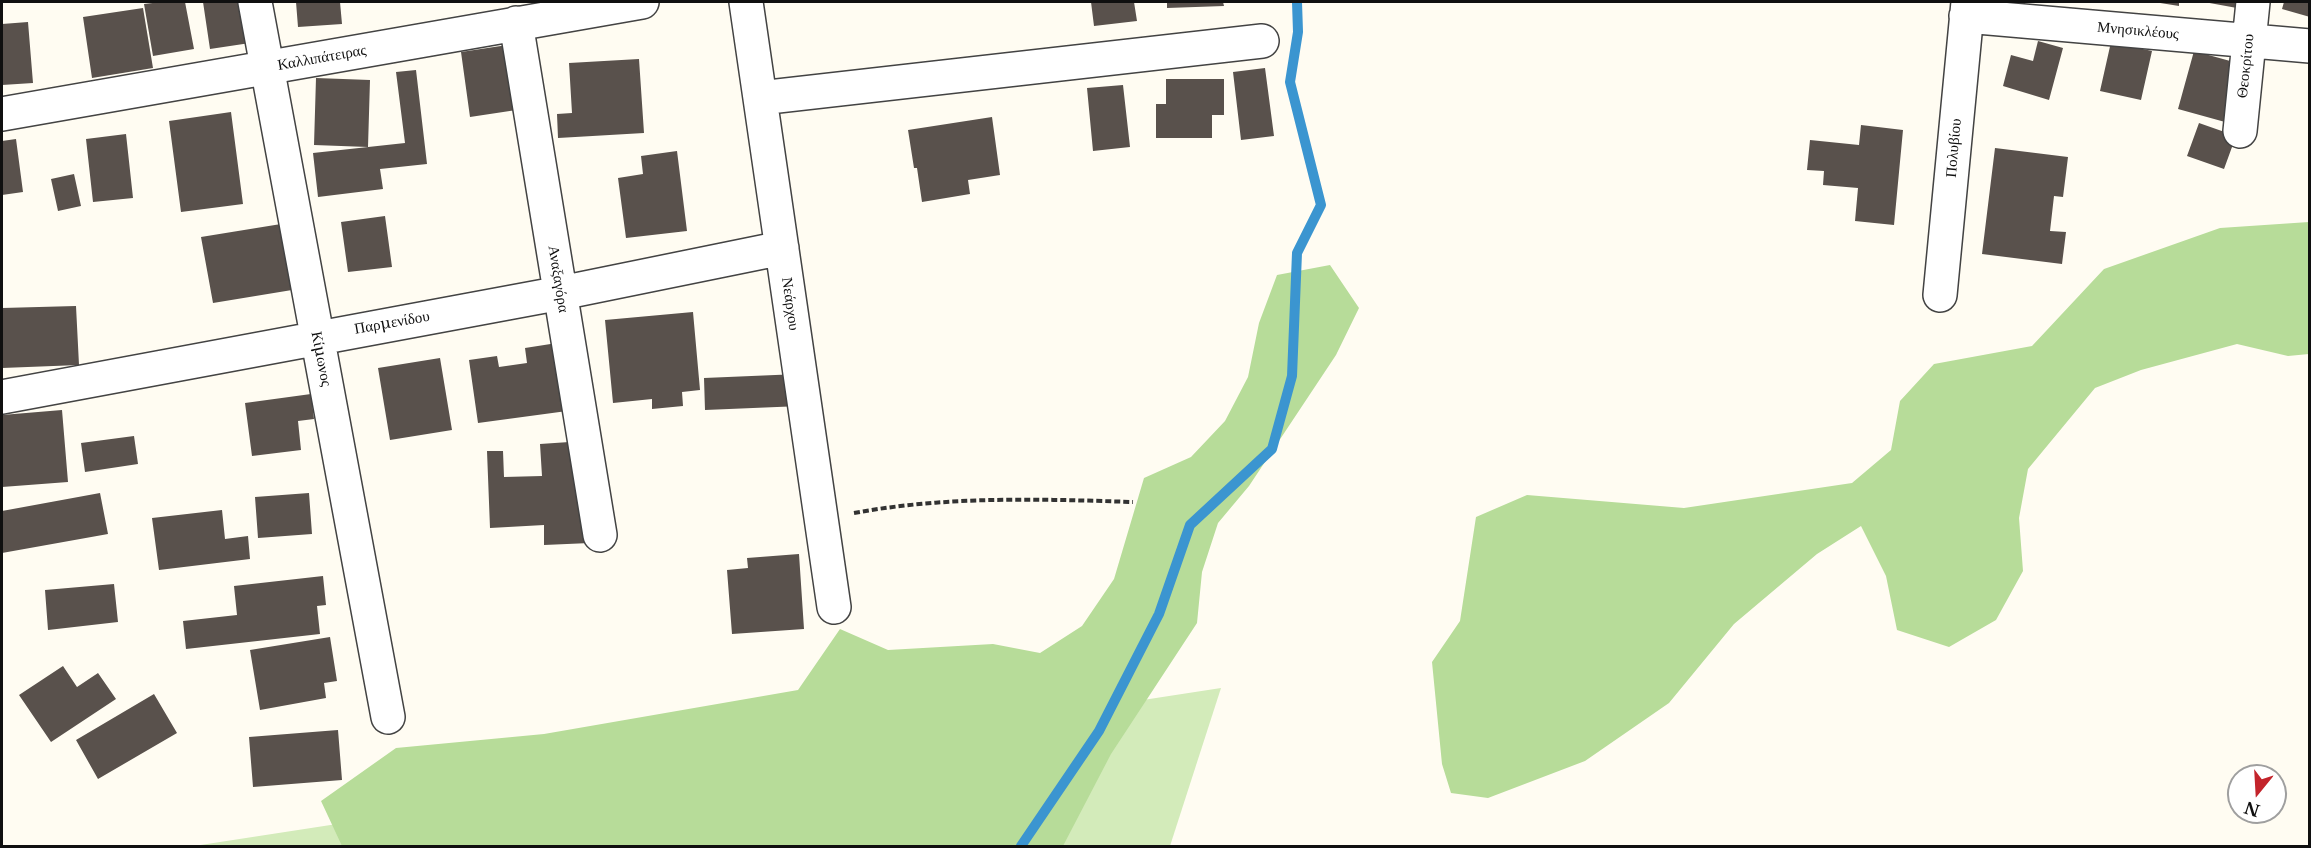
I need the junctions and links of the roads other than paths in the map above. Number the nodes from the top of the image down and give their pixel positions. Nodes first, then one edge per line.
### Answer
1 (255, 2) edge
2 (642, 2) edge
3 (746, 2) edge
4 (2253, 2) edge
5 (1967, 9) edge
6 (516, 23) junction
7 (1262, 41) dead end
8 (2249, 41) junction
9 (2310, 46) edge
10 (267, 67) junction
11 (760, 98) junction
12 (2, 114) edge
13 (2240, 130) dead end
14 (782, 248) junction
15 (561, 293) junction
16 (1941, 295) dead end
17 (317, 337) junction
18 (2, 397) edge
19 (600, 535) dead end
20 (834, 607) dead end
21 (388, 717) dead end

1 - 10 street, Κίμωνος
2 - 6 street, Καλλιπάτειρας
3 - 11 street, Νεάρχου
4 - 8 street, Θεοκρίτου
5 - 8 street, Μνησικλέους
5 - 16 street, Πολυβίου
6 - 10 street, Καλλιπάτειρας
6 - 15 street, Αναξαγόρα
7 - 11 street
8 - 9 street, Μνησικλέους
8 - 13 street, Θεοκρίτου
10 - 12 street, Καλλιπάτειρας
10 - 17 street, Κίμωνος
11 - 14 street, Νεάρχου
14 - 15 street, Παρμενίδου
14 - 20 street, Νεάρχου
15 - 17 street, Παρμενίδου
15 - 19 street, Αναξαγόρα
17 - 18 street, Παρμενίδου
17 - 21 street, Κίμωνος

